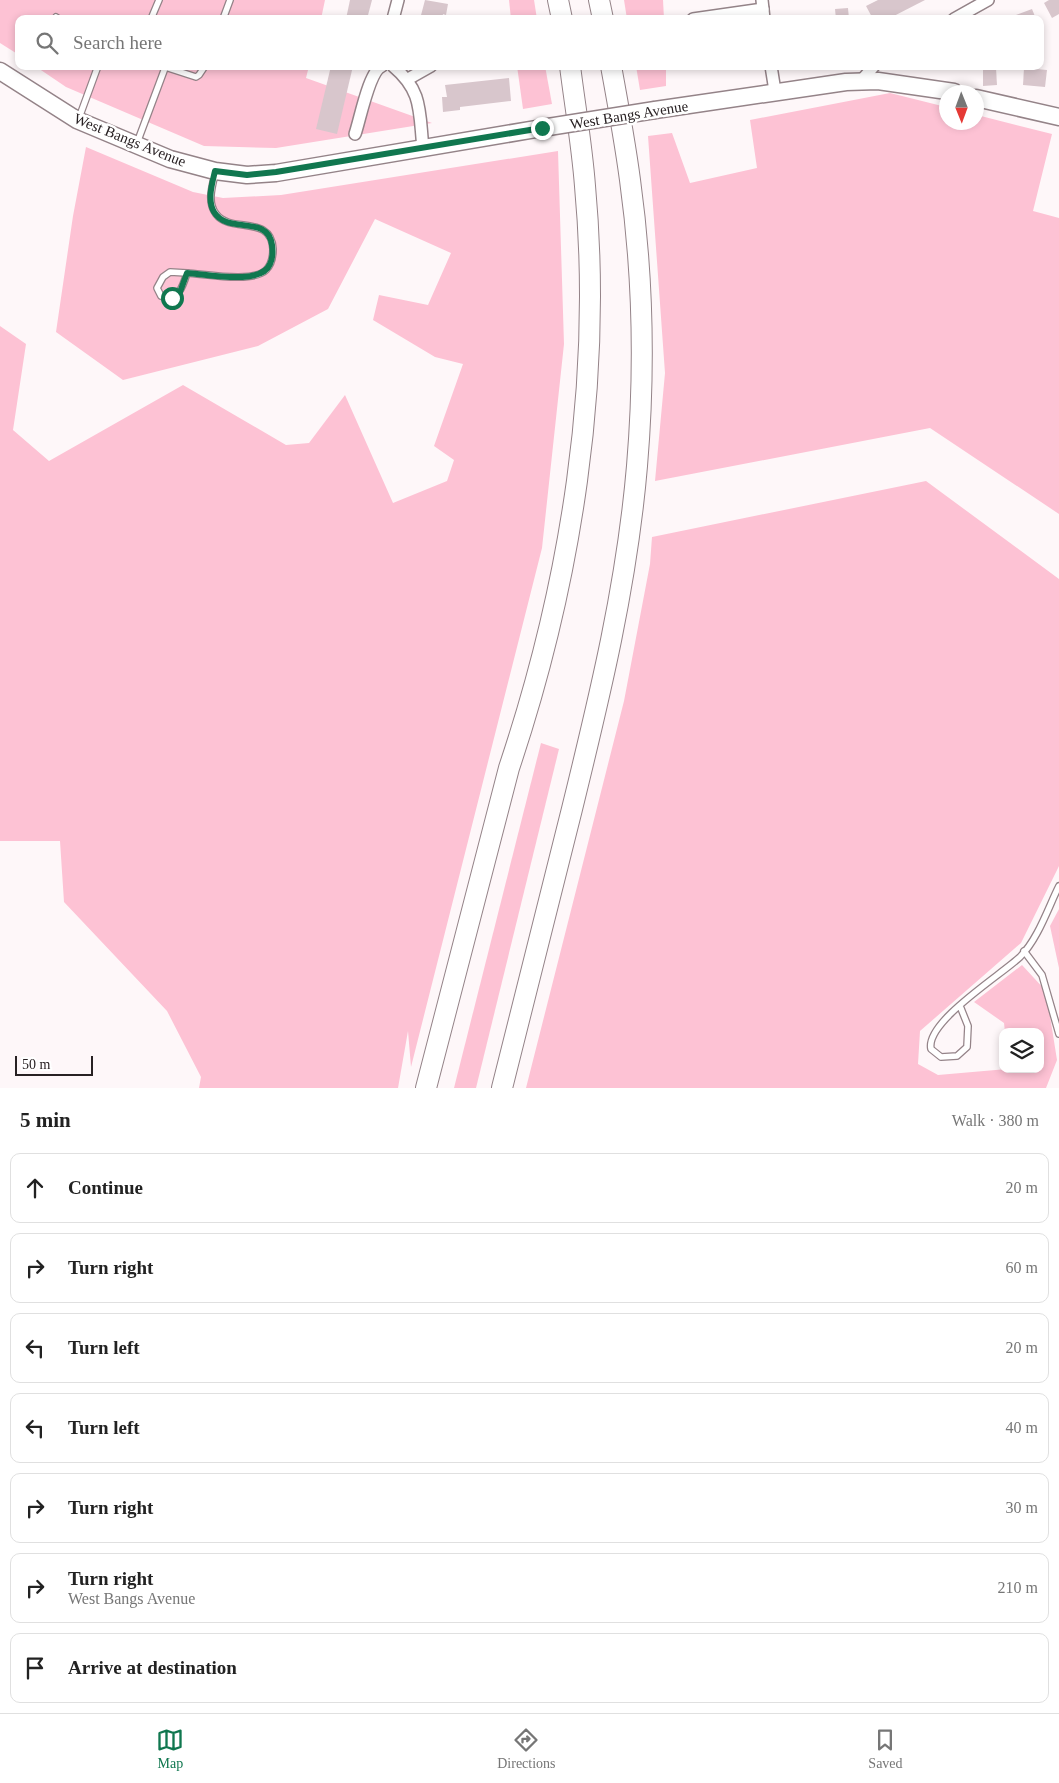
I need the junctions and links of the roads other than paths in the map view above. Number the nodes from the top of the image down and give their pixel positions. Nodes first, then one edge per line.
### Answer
1 (159, 0) edge
2 (230, 0) edge
3 (398, 0) edge
4 (558, 0) edge
5 (599, 0) edge
6 (988, 0) edge
7 (763, 9) edge
8 (153, 15) edge
9 (224, 15) edge
10 (394, 15) edge
11 (561, 15) edge
12 (602, 15) edge
13 (721, 15) edge
14 (961, 15) edge
15 (96, 70) edge
16 (163, 70) edge
17 (175, 70) edge
18 (201, 70) edge
19 (377, 70) edge
20 (398, 70) edge
21 (424, 70) edge
22 (570, 70) edge
23 (612, 70) edge
24 (772, 70) edge
25 (871, 70) edge
26 (0, 71) edge
27 (408, 79) junction
28 (861, 81) junction
29 (939, 89) edge
30 (775, 91) junction
31 (984, 100) edge
32 (1059, 117) edge
33 (77, 120) junction
34 (355, 134) dead end
35 (136, 144) junction
36 (423, 148) junction
37 (215, 171) junction
38 (187, 273) junction
39 (1059, 886) edge
40 (1024, 951) junction
41 (960, 1006) junction
42 (1059, 1034) edge
43 (426, 1088) edge
44 (502, 1088) edge

1 - 8 lane
2 - 9 lane
3 - 10 street
4 - 11 highway
5 - 12 highway
6 - 14 street
7 - 13 street
15 - 33 lane
16 - 35 lane
17 - 18 lane
19 - 34 street
20 - 27 street
21 - 27 street
22 - 43 highway
23 - 44 highway
24 - 30 street
25 - 28 street
26 - 33 street, West Bangs Avenue
27 - 36 street
28 - 29 street, West Bangs Avenue
28 - 30 street, West Bangs Avenue
30 - 36 street, West Bangs Avenue, bridge
31 - 32 street
33 - 35 street, West Bangs Avenue
35 - 37 street, West Bangs Avenue
36 - 37 street, West Bangs Avenue
37 - 38 lane
38 - 38 lane
39 - 40 lane
40 - 41 lane
40 - 42 lane
41 - 41 lane

